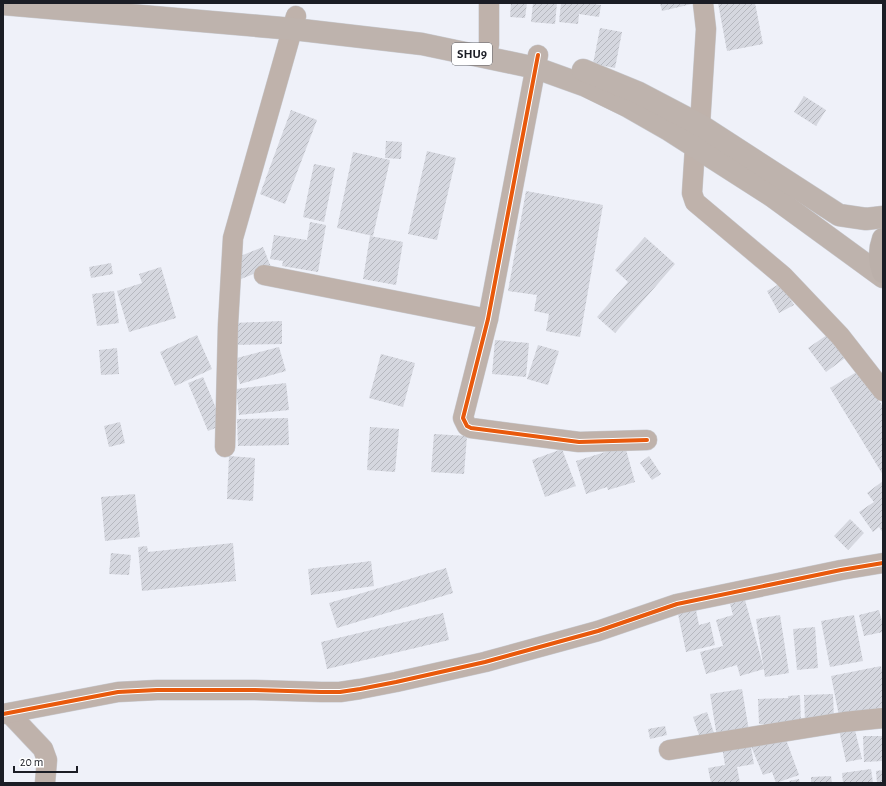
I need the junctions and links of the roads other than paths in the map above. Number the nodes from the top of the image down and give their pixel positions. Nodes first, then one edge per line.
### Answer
1 (154, 3) edge
2 (489, 3) edge
3 (703, 3) edge
4 (3, 4) edge
5 (295, 22) junction
6 (489, 45) junction
7 (537, 61) junction
8 (700, 125) junction
9 (695, 147) junction
10 (883, 217) edge
11 (883, 239) edge
12 (883, 272) edge
13 (264, 274) dead end
14 (883, 277) edge
15 (488, 319) junction
16 (883, 391) edge
17 (648, 440) dead end
18 (225, 447) dead end
19 (883, 563) edge
20 (6, 713) edge
21 (883, 718) edge
22 (668, 750) dead end
23 (46, 783) edge

1 - 5 main road, SHU9
2 - 6 street
3 - 8 street
4 - 5 main road, SHU9
5 - 6 main road, SHU9
5 - 7 main road, SHU9
5 - 18 street
6 - 7 main road, SHU9
7 - 8 main road, SHU9
7 - 9 main road, SHU9
7 - 15 street
8 - 10 main road, SHU9
9 - 14 main road, SHU9
9 - 16 street
11 - 12 highway
13 - 15 street
15 - 17 street
19 - 20 street
20 - 23 street
21 - 22 street

